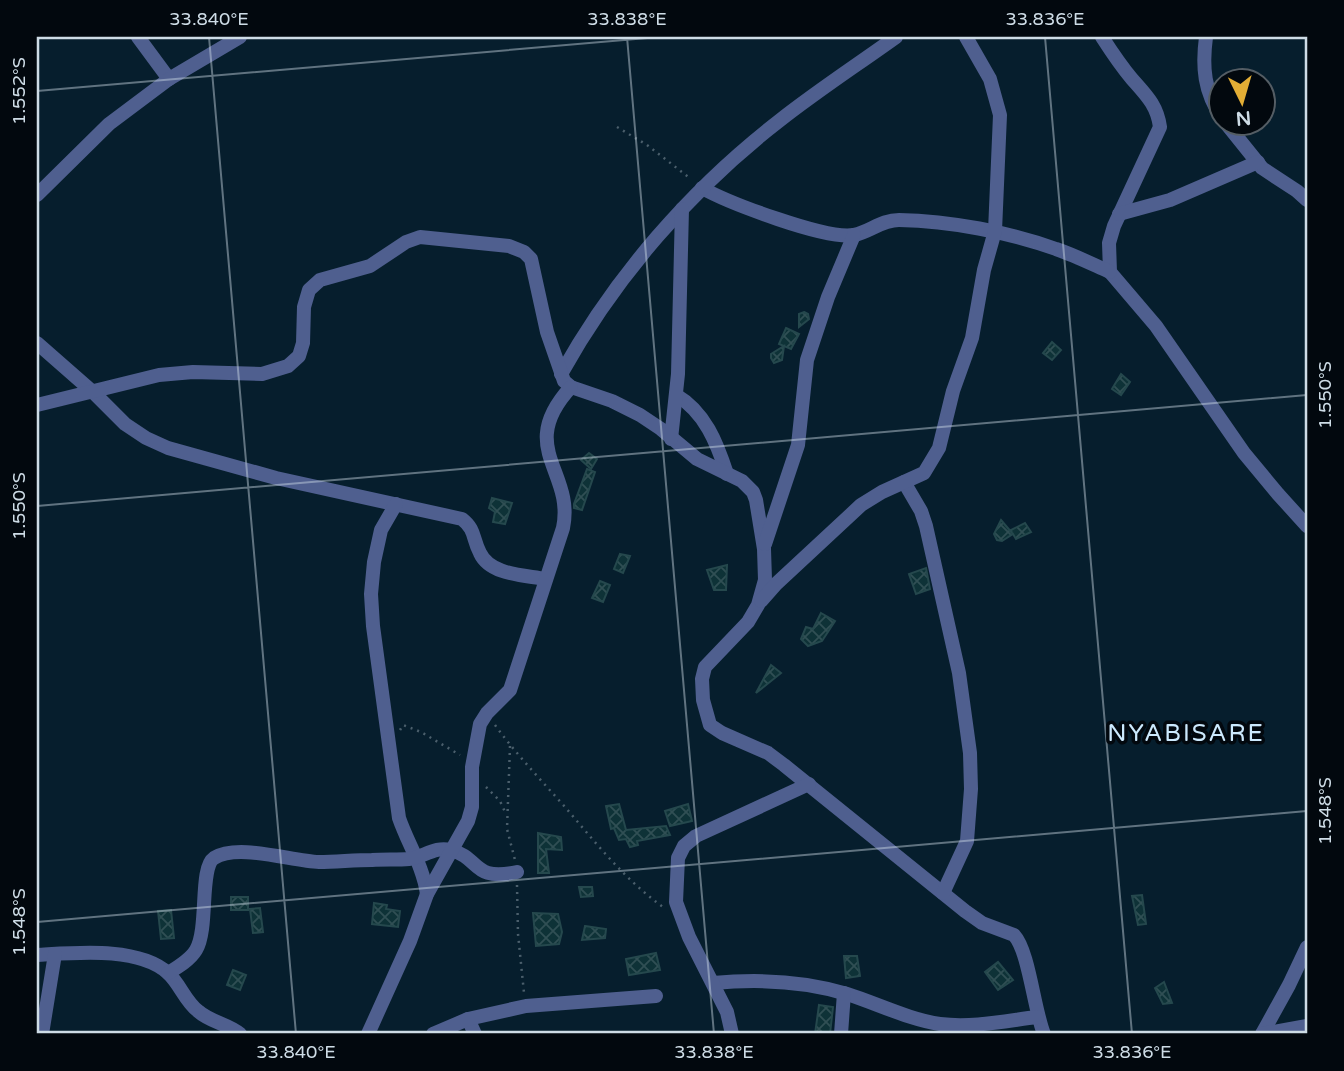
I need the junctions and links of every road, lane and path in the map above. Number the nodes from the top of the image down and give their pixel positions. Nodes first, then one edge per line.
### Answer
1 (138, 37) edge
2 (240, 37) edge
3 (896, 37) edge
4 (966, 37) edge
5 (1102, 37) edge
6 (1206, 37) edge
7 (169, 79) junction
8 (1208, 93) edge
9 (617, 127) dead end
10 (1237, 136) edge
11 (1258, 162) junction
12 (702, 188) junction
13 (37, 195) edge
14 (1307, 200) edge
15 (682, 209) junction
16 (1119, 214) junction
17 (995, 231) junction
18 (854, 235) junction
19 (1110, 272) junction
20 (37, 343) edge
21 (561, 374) junction
22 (571, 387) junction
23 (94, 393) junction
24 (676, 395) junction
25 (37, 405) edge
26 (671, 439) junction
27 (727, 474) junction
28 (904, 482) junction
29 (396, 504) junction
30 (1307, 526) edge
31 (764, 549) junction
32 (545, 579) junction
33 (758, 605) junction
34 (487, 713) junction
35 (390, 748) junction
36 (472, 768) junction
37 (809, 784) junction
38 (506, 815) dead end
39 (451, 850) junction
40 (417, 857) junction
41 (517, 872) dead end
42 (943, 893) junction
43 (427, 894) junction
44 (663, 907) dead end
45 (1307, 947) edge
46 (55, 954) junction
47 (37, 955) edge
48 (168, 973) junction
49 (713, 983) junction
50 (844, 993) junction
51 (656, 996) dead end
52 (1037, 1017) junction
53 (468, 1019) junction
54 (1307, 1026) edge
55 (42, 1034) edge
56 (240, 1034) edge
57 (368, 1034) edge
58 (433, 1034) edge
59 (475, 1034) edge
60 (732, 1034) edge
61 (841, 1034) edge
62 (1044, 1034) edge
63 (1262, 1034) edge

1 - 7 street
2 - 7 street
3 - 12 street
4 - 17 street
5 - 16 street
6 - 8 street
7 - 13 street
9 - 12 path
10 - 11 street
11 - 14 street
11 - 16 street
12 - 15 street
12 - 18 street
15 - 21 street
15 - 24 street
16 - 19 street
17 - 18 street
17 - 19 street
17 - 28 street
18 - 31 street
19 - 30 street
20 - 23 street
21 - 22 street
21 - 23 street
22 - 26 street
22 - 32 street
23 - 25 street
23 - 29 street
24 - 26 street
24 - 27 street
26 - 27 street
27 - 31 street
28 - 33 street
28 - 42 street
29 - 32 street
29 - 35 street
31 - 33 street
32 - 34 street
33 - 37 street
34 - 36 street
34 - 44 path
35 - 36 path
35 - 40 street
36 - 38 path
36 - 39 street
37 - 42 street
37 - 49 street
39 - 40 street
39 - 41 street
39 - 43 street
40 - 43 street
40 - 48 street
42 - 52 street
43 - 57 street
45 - 63 street
46 - 47 street
46 - 48 street
46 - 55 street
48 - 56 street
49 - 50 street
49 - 60 street
50 - 52 street
50 - 61 street
51 - 53 street
52 - 62 street
53 - 58 street
53 - 59 street
54 - 63 street

